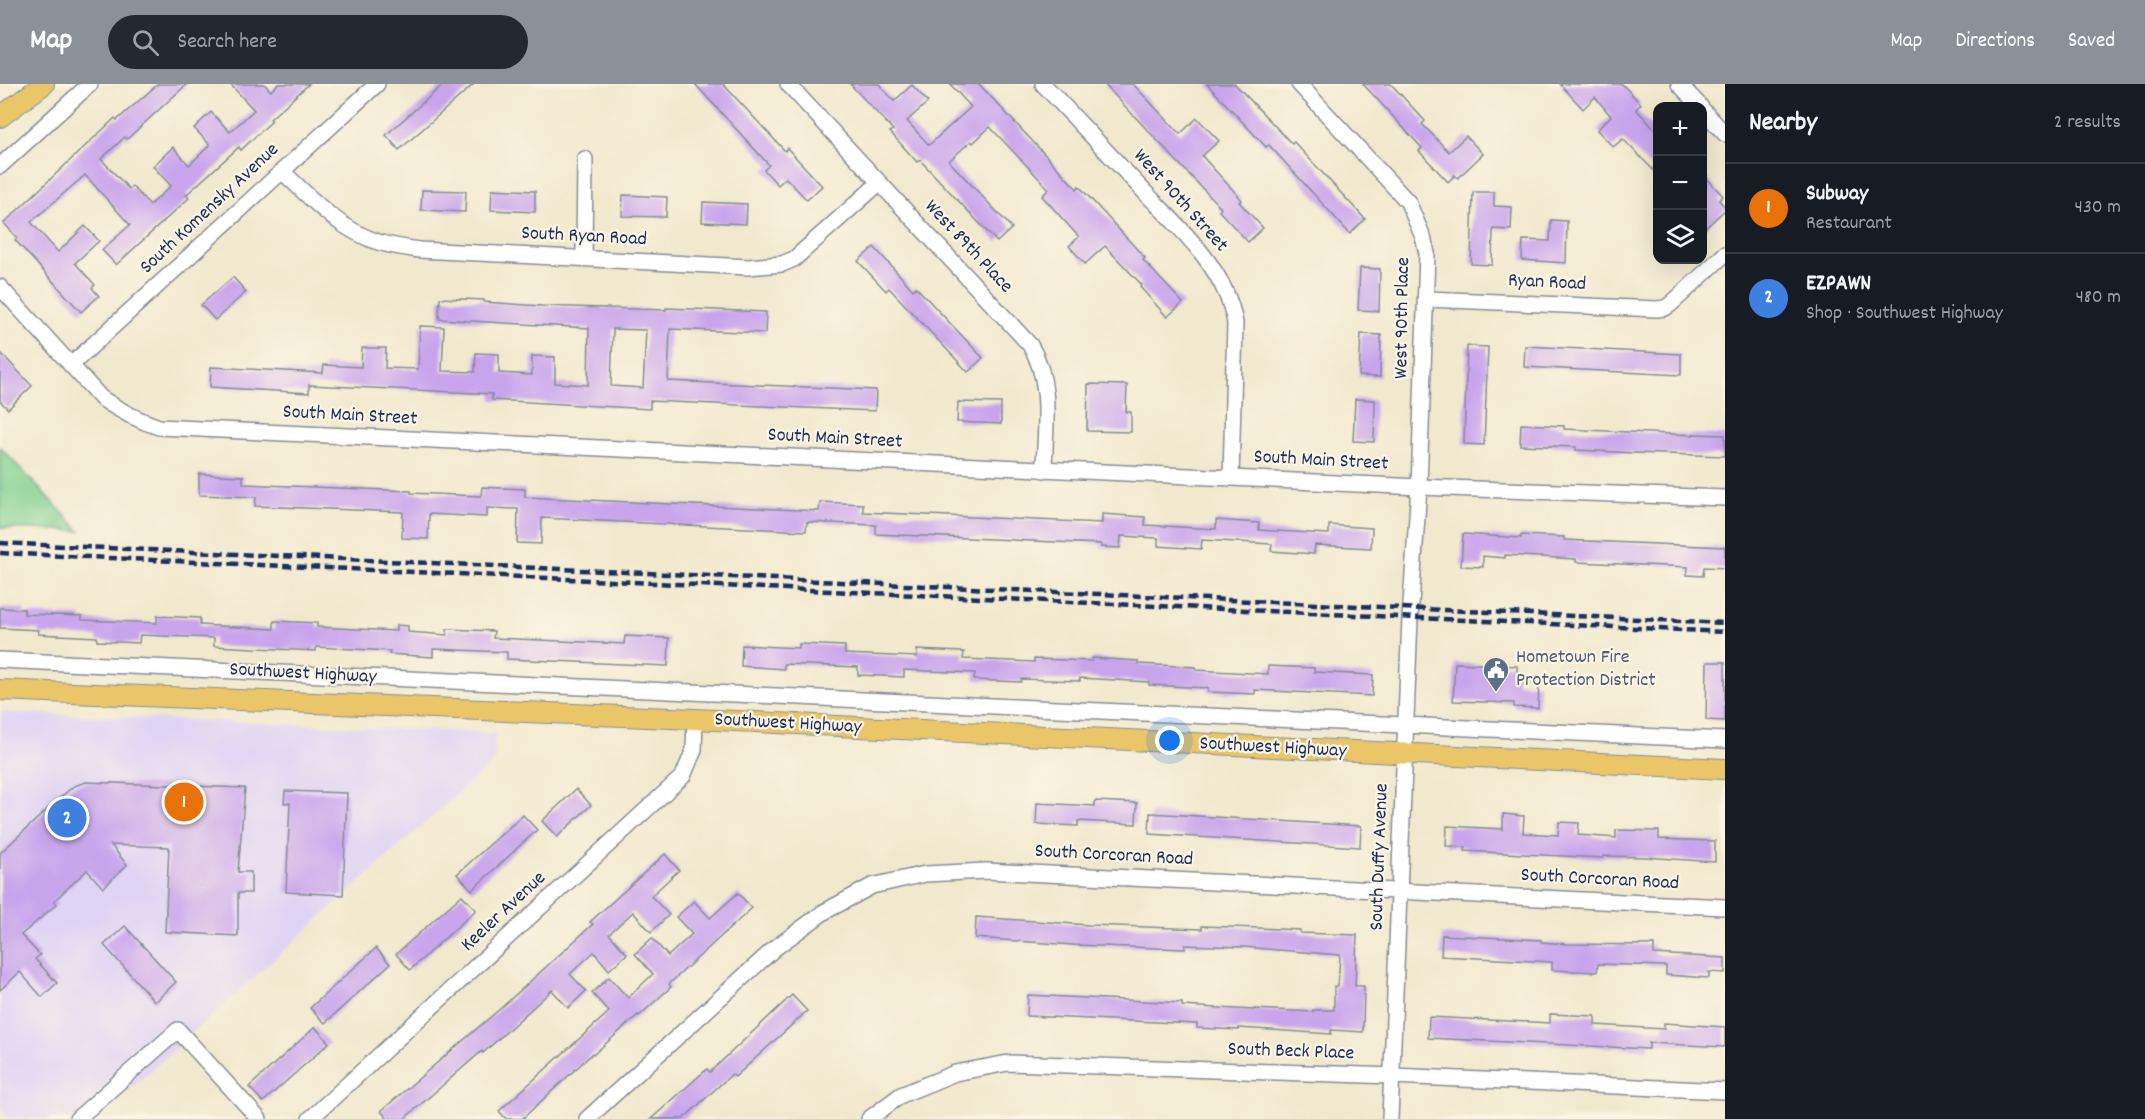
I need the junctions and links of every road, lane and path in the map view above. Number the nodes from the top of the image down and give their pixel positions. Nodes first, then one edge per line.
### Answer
1 (44, 84) edge
2 (90, 84) edge
3 (377, 84) edge
4 (788, 84) edge
5 (1043, 84) edge
6 (1299, 84) edge
7 (1679, 84) edge
8 (1696, 102) edge
9 (1707, 114) edge
10 (0, 117) edge
11 (1725, 134) edge
12 (585, 159) dead end
13 (0, 166) edge
14 (282, 171) junction
15 (879, 183) junction
16 (1725, 254) edge
17 (584, 258) junction
18 (0, 287) edge
19 (1427, 299) junction
20 (71, 365) junction
21 (1044, 470) junction
22 (1231, 477) junction
23 (1419, 487) junction
24 (1725, 498) edge
25 (1412, 598) joint
26 (0, 660) edge
27 (0, 690) edge
28 (643, 690) junction
29 (641, 717) junction
30 (695, 719) junction
31 (1406, 724) junction
32 (1725, 740) edge
33 (1405, 754) junction
34 (1725, 769) edge
35 (1399, 892) junction
36 (1725, 906) edge
37 (1393, 1076) junction
38 (1725, 1091) edge
39 (77, 1119) edge
40 (259, 1119) edge
41 (310, 1119) edge
42 (587, 1119) edge
43 (869, 1119) edge
44 (1390, 1119) edge

1 - 10 main road
2 - 13 street
3 - 14 street, South Komensky Avenue
4 - 15 street, West 89th Place
5 - 22 street, West 90th Street
6 - 19 street, West 90th Place
7 - 8 street
9 - 11 street
12 - 17 street
14 - 17 street, South Ryan Road
14 - 20 street, South Komensky Avenue
15 - 17 street, South Ryan Road
15 - 21 street, West 89th Place
16 - 19 street, Ryan Road
18 - 20 street, South Main Street
19 - 23 street, West 90th Place
20 - 21 street, South Main Street
21 - 22 street, South Main Street
22 - 23 street, South Main Street
23 - 24 street, South Main Street
23 - 25 street, West 90th Place
25 - 31 street, South Duffy Avenue
26 - 28 street, Southwest Highway
27 - 29 main road, Southwest Highway
28 - 29 street
28 - 31 street, Southwest Highway
29 - 30 main road, Southwest Highway
30 - 33 main road, Southwest Highway
30 - 41 street, Keeler Avenue
31 - 32 street, Southwest Highway
31 - 33 street, South Duffy Avenue
33 - 34 main road, Southwest Highway
33 - 35 street, South Duffy Avenue
35 - 36 street, South Corcoran Road
35 - 37 street, South Duffy Avenue
35 - 42 street, South Corcoran Road
37 - 38 street, South Beck Place
37 - 43 street, South Beck Place
37 - 44 street, South Duffy Avenue
39 - 40 street

